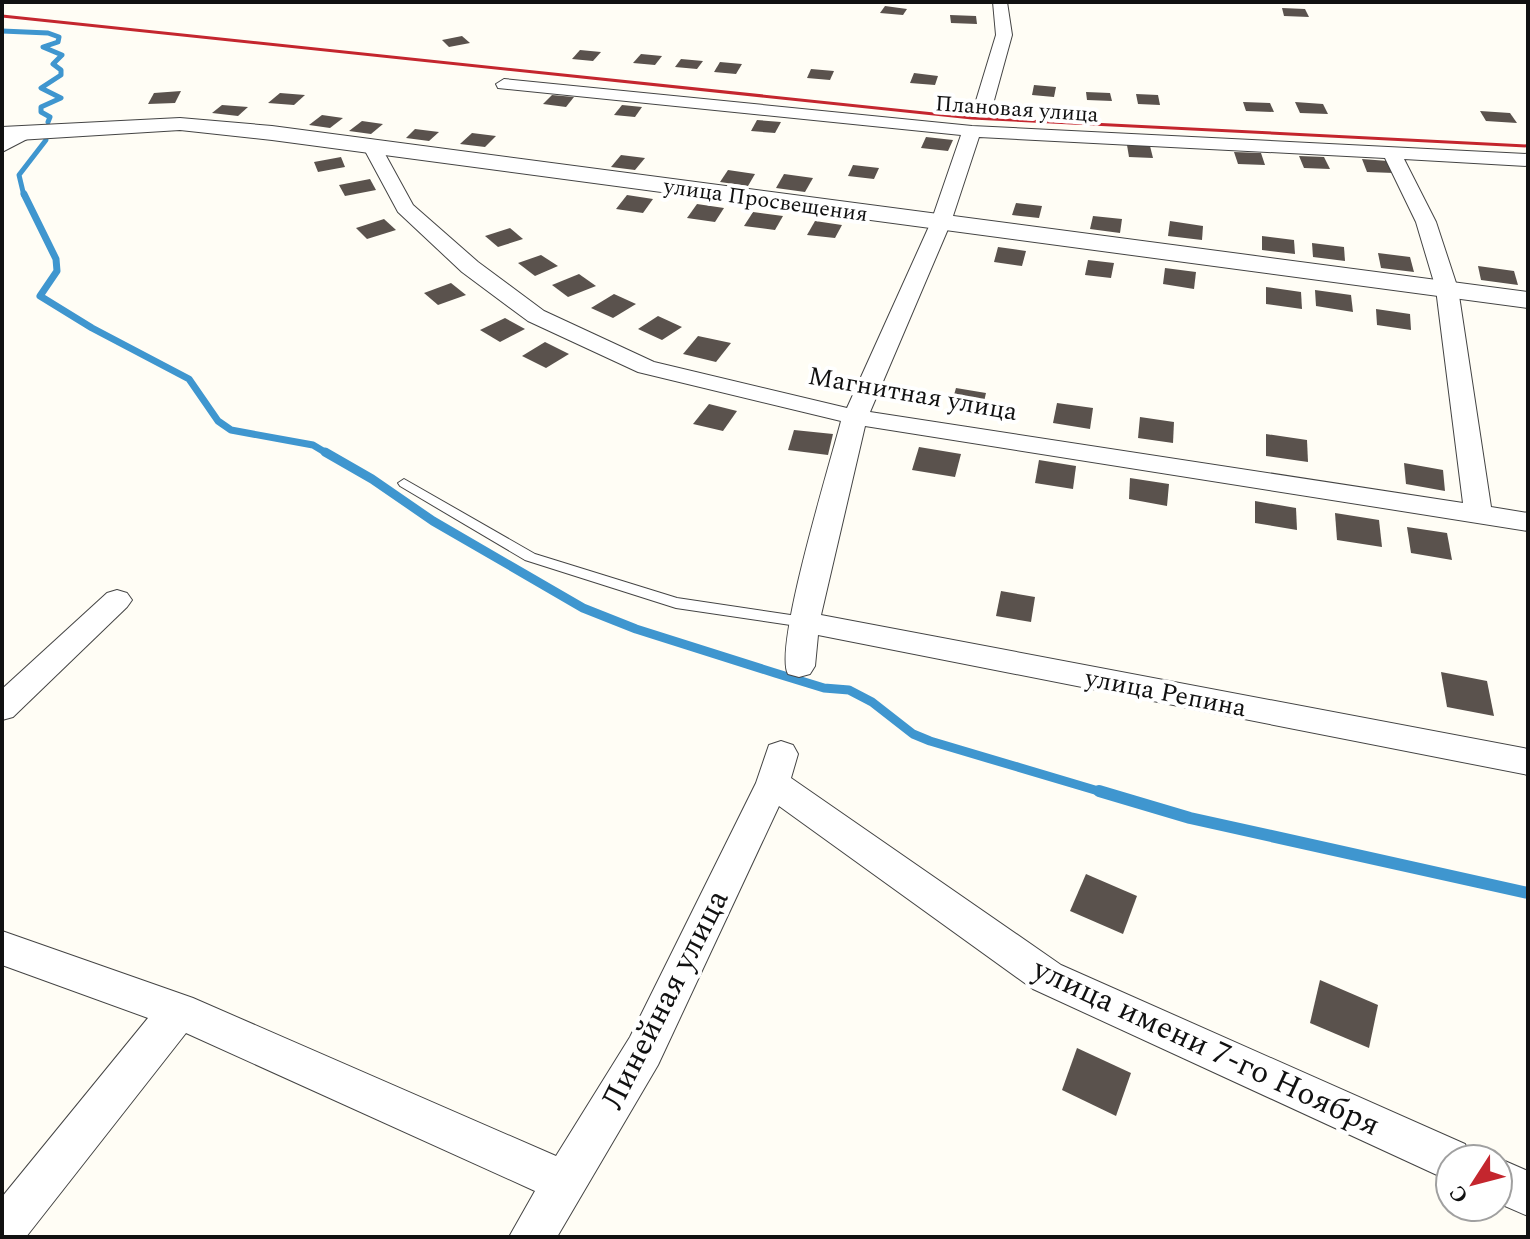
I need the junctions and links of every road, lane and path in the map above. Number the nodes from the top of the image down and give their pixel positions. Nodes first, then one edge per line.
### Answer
1 (1000, 2) edge
2 (504, 84) dead end
3 (984, 104) dead end
4 (972, 131) junction
5 (11, 136) edge
6 (2, 146) edge
7 (372, 147) junction
8 (1391, 152) junction
9 (1528, 160) edge
10 (941, 222) junction
11 (1447, 289) junction
12 (1528, 300) edge
13 (855, 417) junction
14 (404, 483) dead end
15 (1478, 515) junction
16 (1528, 522) edge
17 (117, 600) dead end
18 (804, 622) junction
19 (799, 666) dead end
20 (2, 708) edge
21 (1528, 762) edge
22 (777, 768) joint
23 (2, 948) edge
24 (179, 1011) junction
25 (1434, 1152) edge
26 (565, 1182) junction
27 (2, 1232) edge
28 (532, 1237) edge

1 - 3 street
2 - 4 street, Плановая улица
4 - 8 street, Плановая улица
4 - 10 street
5 - 6 street
5 - 7 street, улица Просвещения
7 - 10 street, улица Просвещения
7 - 13 street, Магнитная улица
8 - 9 street, Плановая улица
8 - 11 street
10 - 11 street, улица Просвещения
10 - 13 street
11 - 12 street, улица Просвещения
11 - 15 street
13 - 15 street, Магнитная улица
13 - 18 street
14 - 18 lane
15 - 16 street, Магнитная улица
17 - 20 street
18 - 19 street
18 - 21 street, улица Репина
22 - 25 street, улица имени 7-го Ноября
22 - 26 street, Линейная улица
23 - 24 street
24 - 26 street
24 - 27 street
26 - 28 street, Линейная улица

